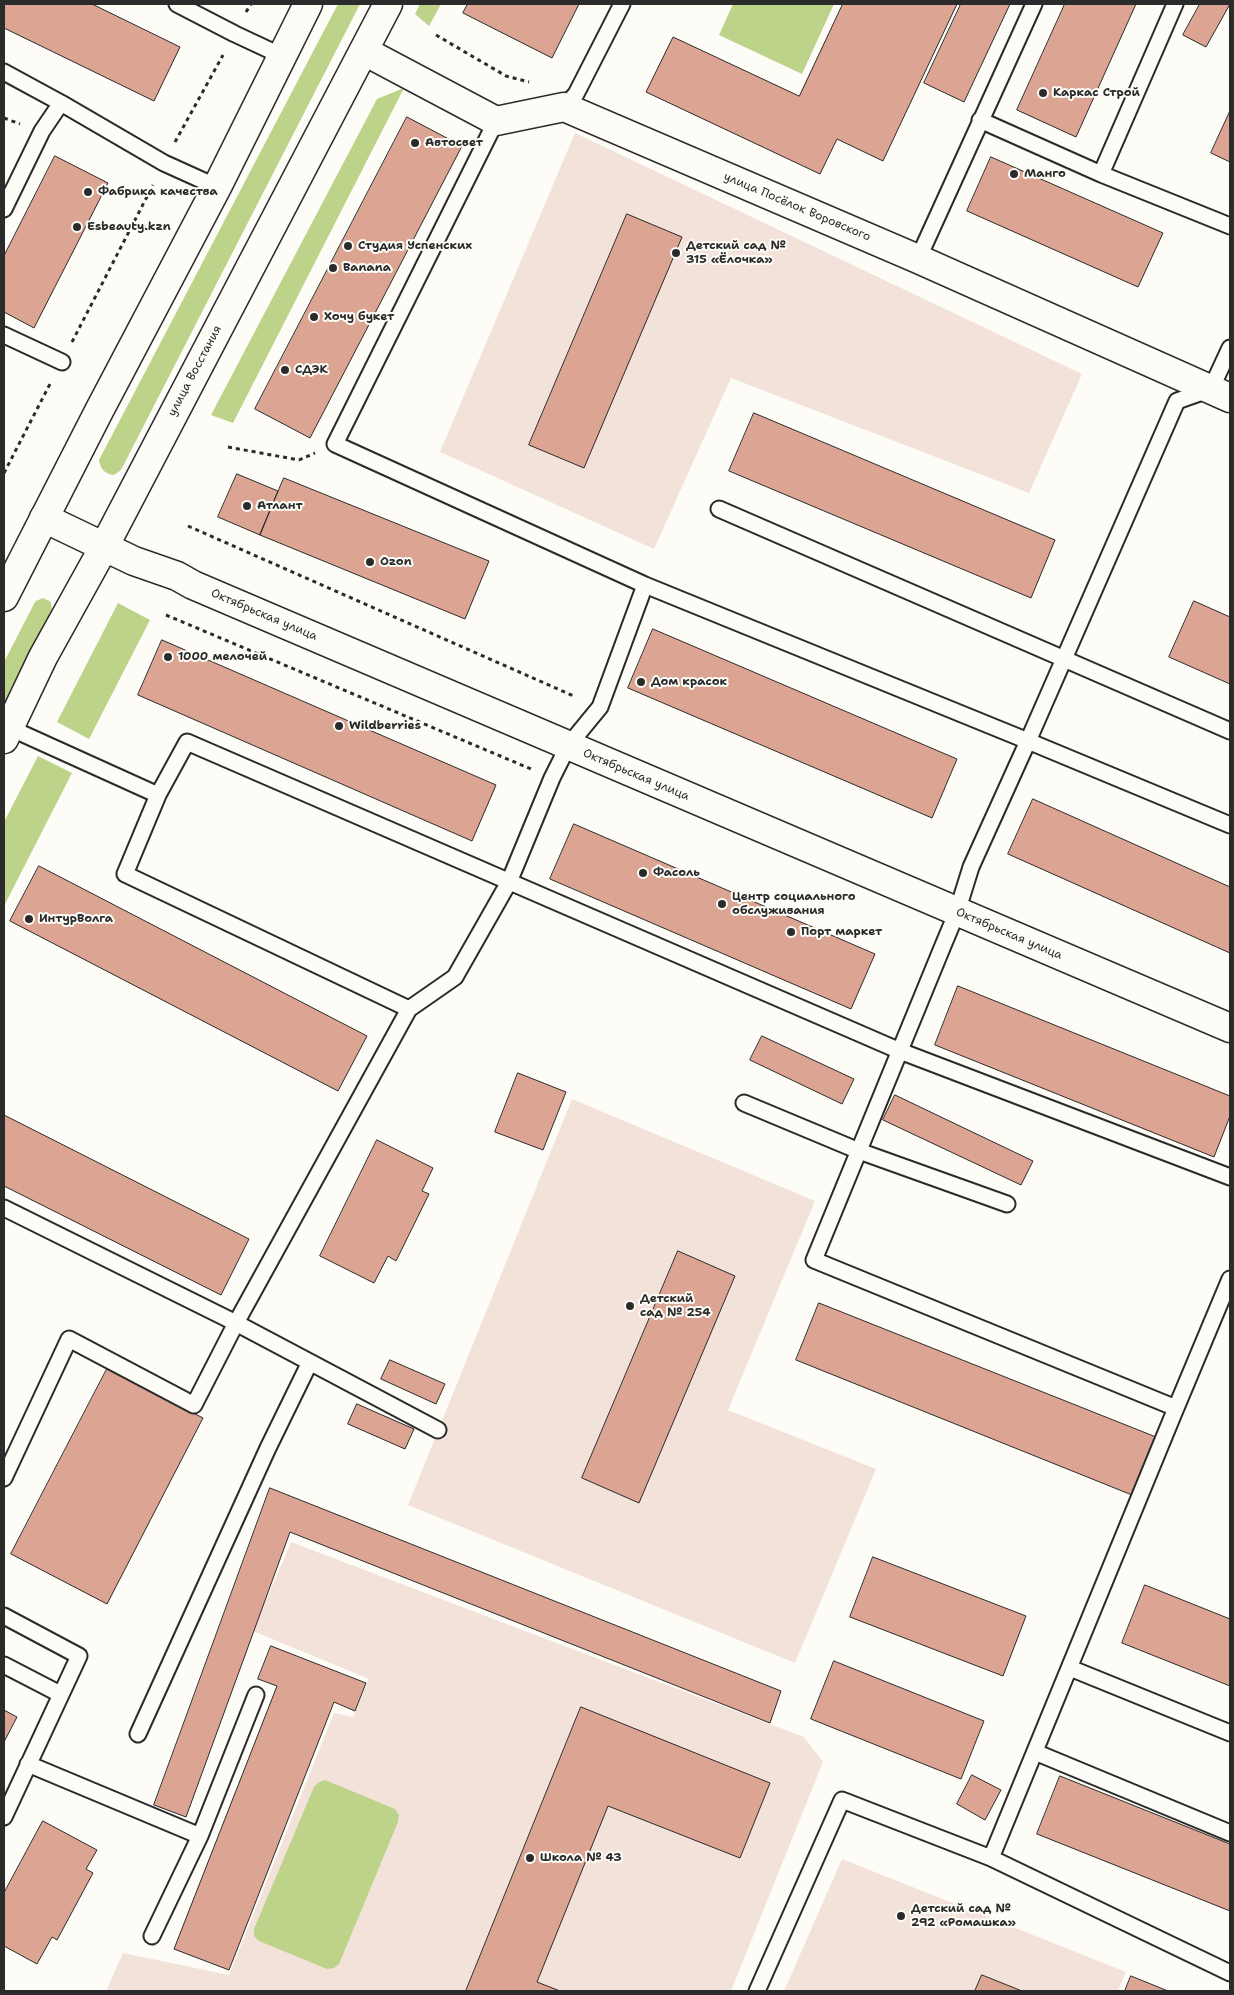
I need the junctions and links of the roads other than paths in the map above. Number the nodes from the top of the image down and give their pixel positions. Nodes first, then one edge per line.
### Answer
1 (177, 4) edge
2 (308, 4) edge
3 (388, 4) edge
4 (622, 4) edge
5 (1034, 4) edge
6 (1175, 4) edge
7 (364, 51) junction
8 (282, 56) junction
9 (4, 72) edge
10 (61, 103) junction
11 (564, 107) junction
12 (980, 120) junction
13 (496, 121) junction
14 (1101, 174) junction
15 (217, 188) junction
16 (4, 209) edge
17 (1230, 226) edge
18 (918, 259) junction
19 (4, 335) edge
20 (1230, 348) edge
21 (62, 362) road end
22 (1220, 394) edge
23 (719, 509) dead end
24 (44, 518) junction
25 (104, 547) junction
26 (645, 585) junction
27 (4, 597) edge
28 (1064, 659) junction
29 (1230, 731) edge
30 (7, 734) edge
31 (1028, 741) junction
32 (568, 746) junction
33 (158, 795) junction
34 (1230, 825) edge
35 (510, 882) junction
36 (957, 912) junction
37 (409, 1009) junction
38 (1230, 1028) edge
39 (900, 1051) junction
40 (744, 1103) dead end
41 (859, 1151) junction
42 (1230, 1177) edge
43 (1007, 1204) dead end
44 (4, 1208) edge
45 (1228, 1288) edge
46 (236, 1323) junction
47 (310, 1362) junction
48 (1176, 1408) junction
49 (438, 1430) dead end
50 (4, 1478) edge
51 (4, 1616) edge
52 (4, 1665) edge
53 (1070, 1668) junction
54 (60, 1694) junction
55 (256, 1695) dead end
56 (1230, 1733) edge
57 (138, 1734) dead end
58 (1035, 1752) junction
59 (28, 1764) junction
60 (4, 1817) edge
61 (1230, 1833) edge
62 (200, 1836) junction
63 (991, 1858) junction
64 (152, 1936) dead end
65 (1230, 1973) edge
66 (757, 1991) edge

1 - 8 lane
2 - 8 street
3 - 7 street, улица Восстания
4 - 11 lane
5 - 12 lane
6 - 14 lane
7 - 13 street
7 - 25 street, улица Восстания
8 - 15 street
9 - 10 lane
10 - 15 lane
10 - 16 lane
11 - 13 street
11 - 18 street, улица Посёлок Воровского
12 - 14 lane
12 - 18 lane
13 - 26 lane
14 - 17 lane
15 - 24 street
18 - 22 street, улица Посёлок Воровского
19 - 21 lane
20 - 22 lane
22 - 28 lane
23 - 28 lane
24 - 25 street, Октябрьская улица
24 - 27 street
25 - 30 street, улица Восстания
25 - 32 street, Октябрьская улица
26 - 31 lane
26 - 32 lane
28 - 29 lane
28 - 31 lane
30 - 33 lane
31 - 34 lane
31 - 36 lane
32 - 35 lane
32 - 36 street, Октябрьская улица
33 - 35 lane
33 - 37 lane
35 - 37 lane
35 - 39 lane
36 - 38 street, Октябрьская улица
36 - 39 lane
37 - 46 lane
39 - 41 lane
39 - 42 lane
40 - 41 lane
41 - 43 lane
41 - 48 lane
44 - 46 lane
45 - 48 lane
46 - 47 lane
46 - 50 lane
47 - 49 lane
47 - 57 lane
48 - 53 lane
51 - 54 lane
52 - 54 lane
53 - 56 lane
53 - 58 lane
54 - 59 lane
55 - 62 lane
58 - 61 lane
58 - 63 lane
59 - 60 lane
59 - 62 lane
62 - 64 lane
63 - 65 lane
63 - 66 lane

